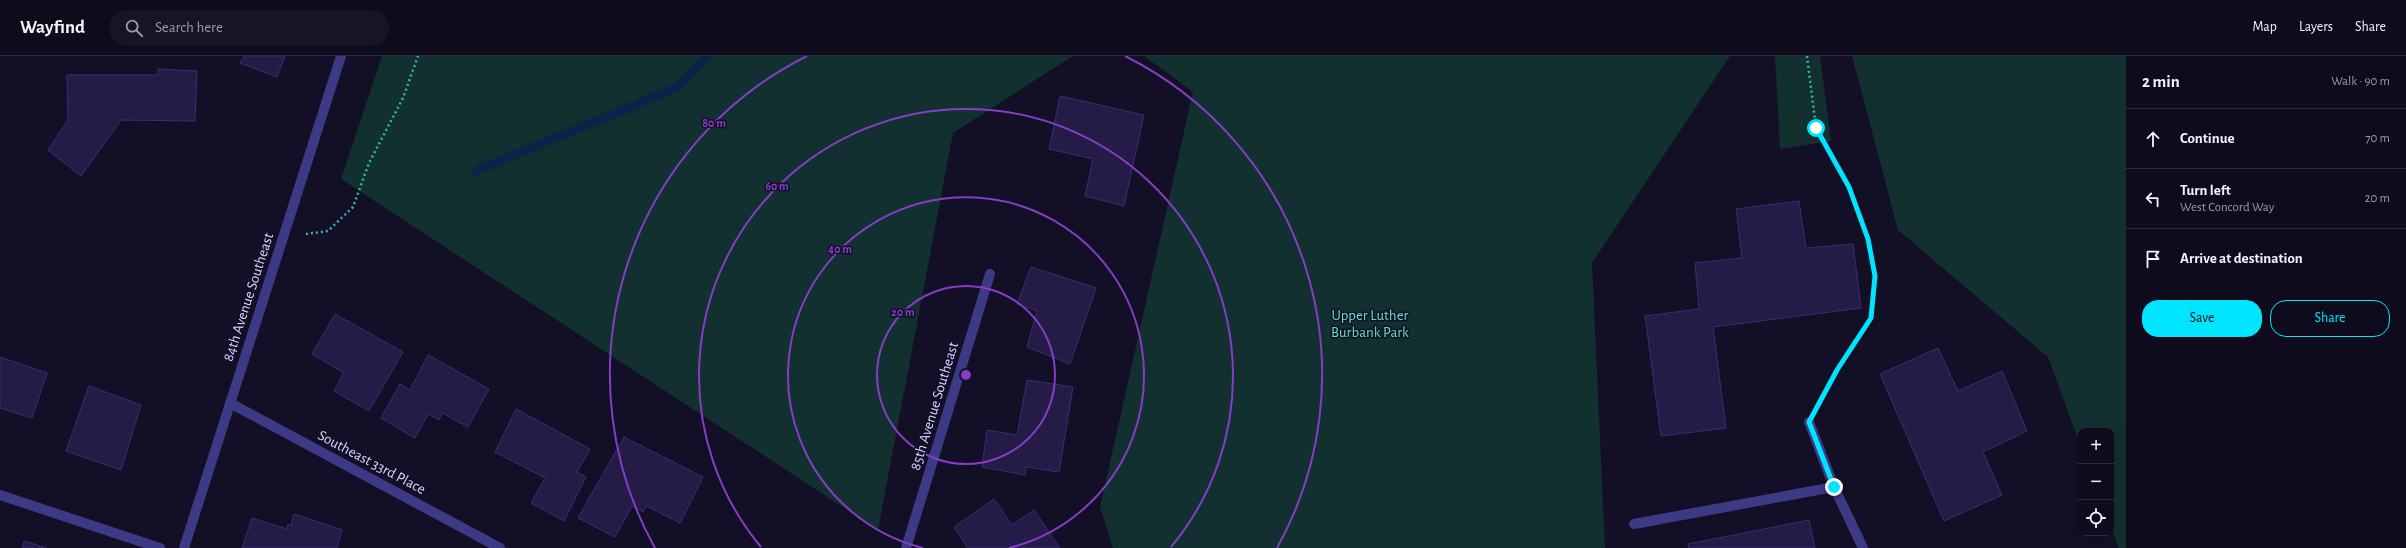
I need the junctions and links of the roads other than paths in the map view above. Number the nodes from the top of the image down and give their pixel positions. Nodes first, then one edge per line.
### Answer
1 (342, 56) edge
2 (990, 274) dead end
3 (230, 403) junction
4 (1809, 422) road end
5 (1834, 487) junction
6 (0, 495) edge
7 (1634, 524) dead end
8 (160, 548) edge
9 (184, 548) edge
10 (500, 548) edge
11 (906, 548) edge
12 (1863, 548) edge

1 - 3 street, 84th Avenue Southeast
2 - 11 street, 85th Avenue Southeast
3 - 9 street, 84th Avenue Southeast
3 - 10 street, Southeast 33rd Place
4 - 5 street
5 - 7 street
5 - 12 street
6 - 8 street

